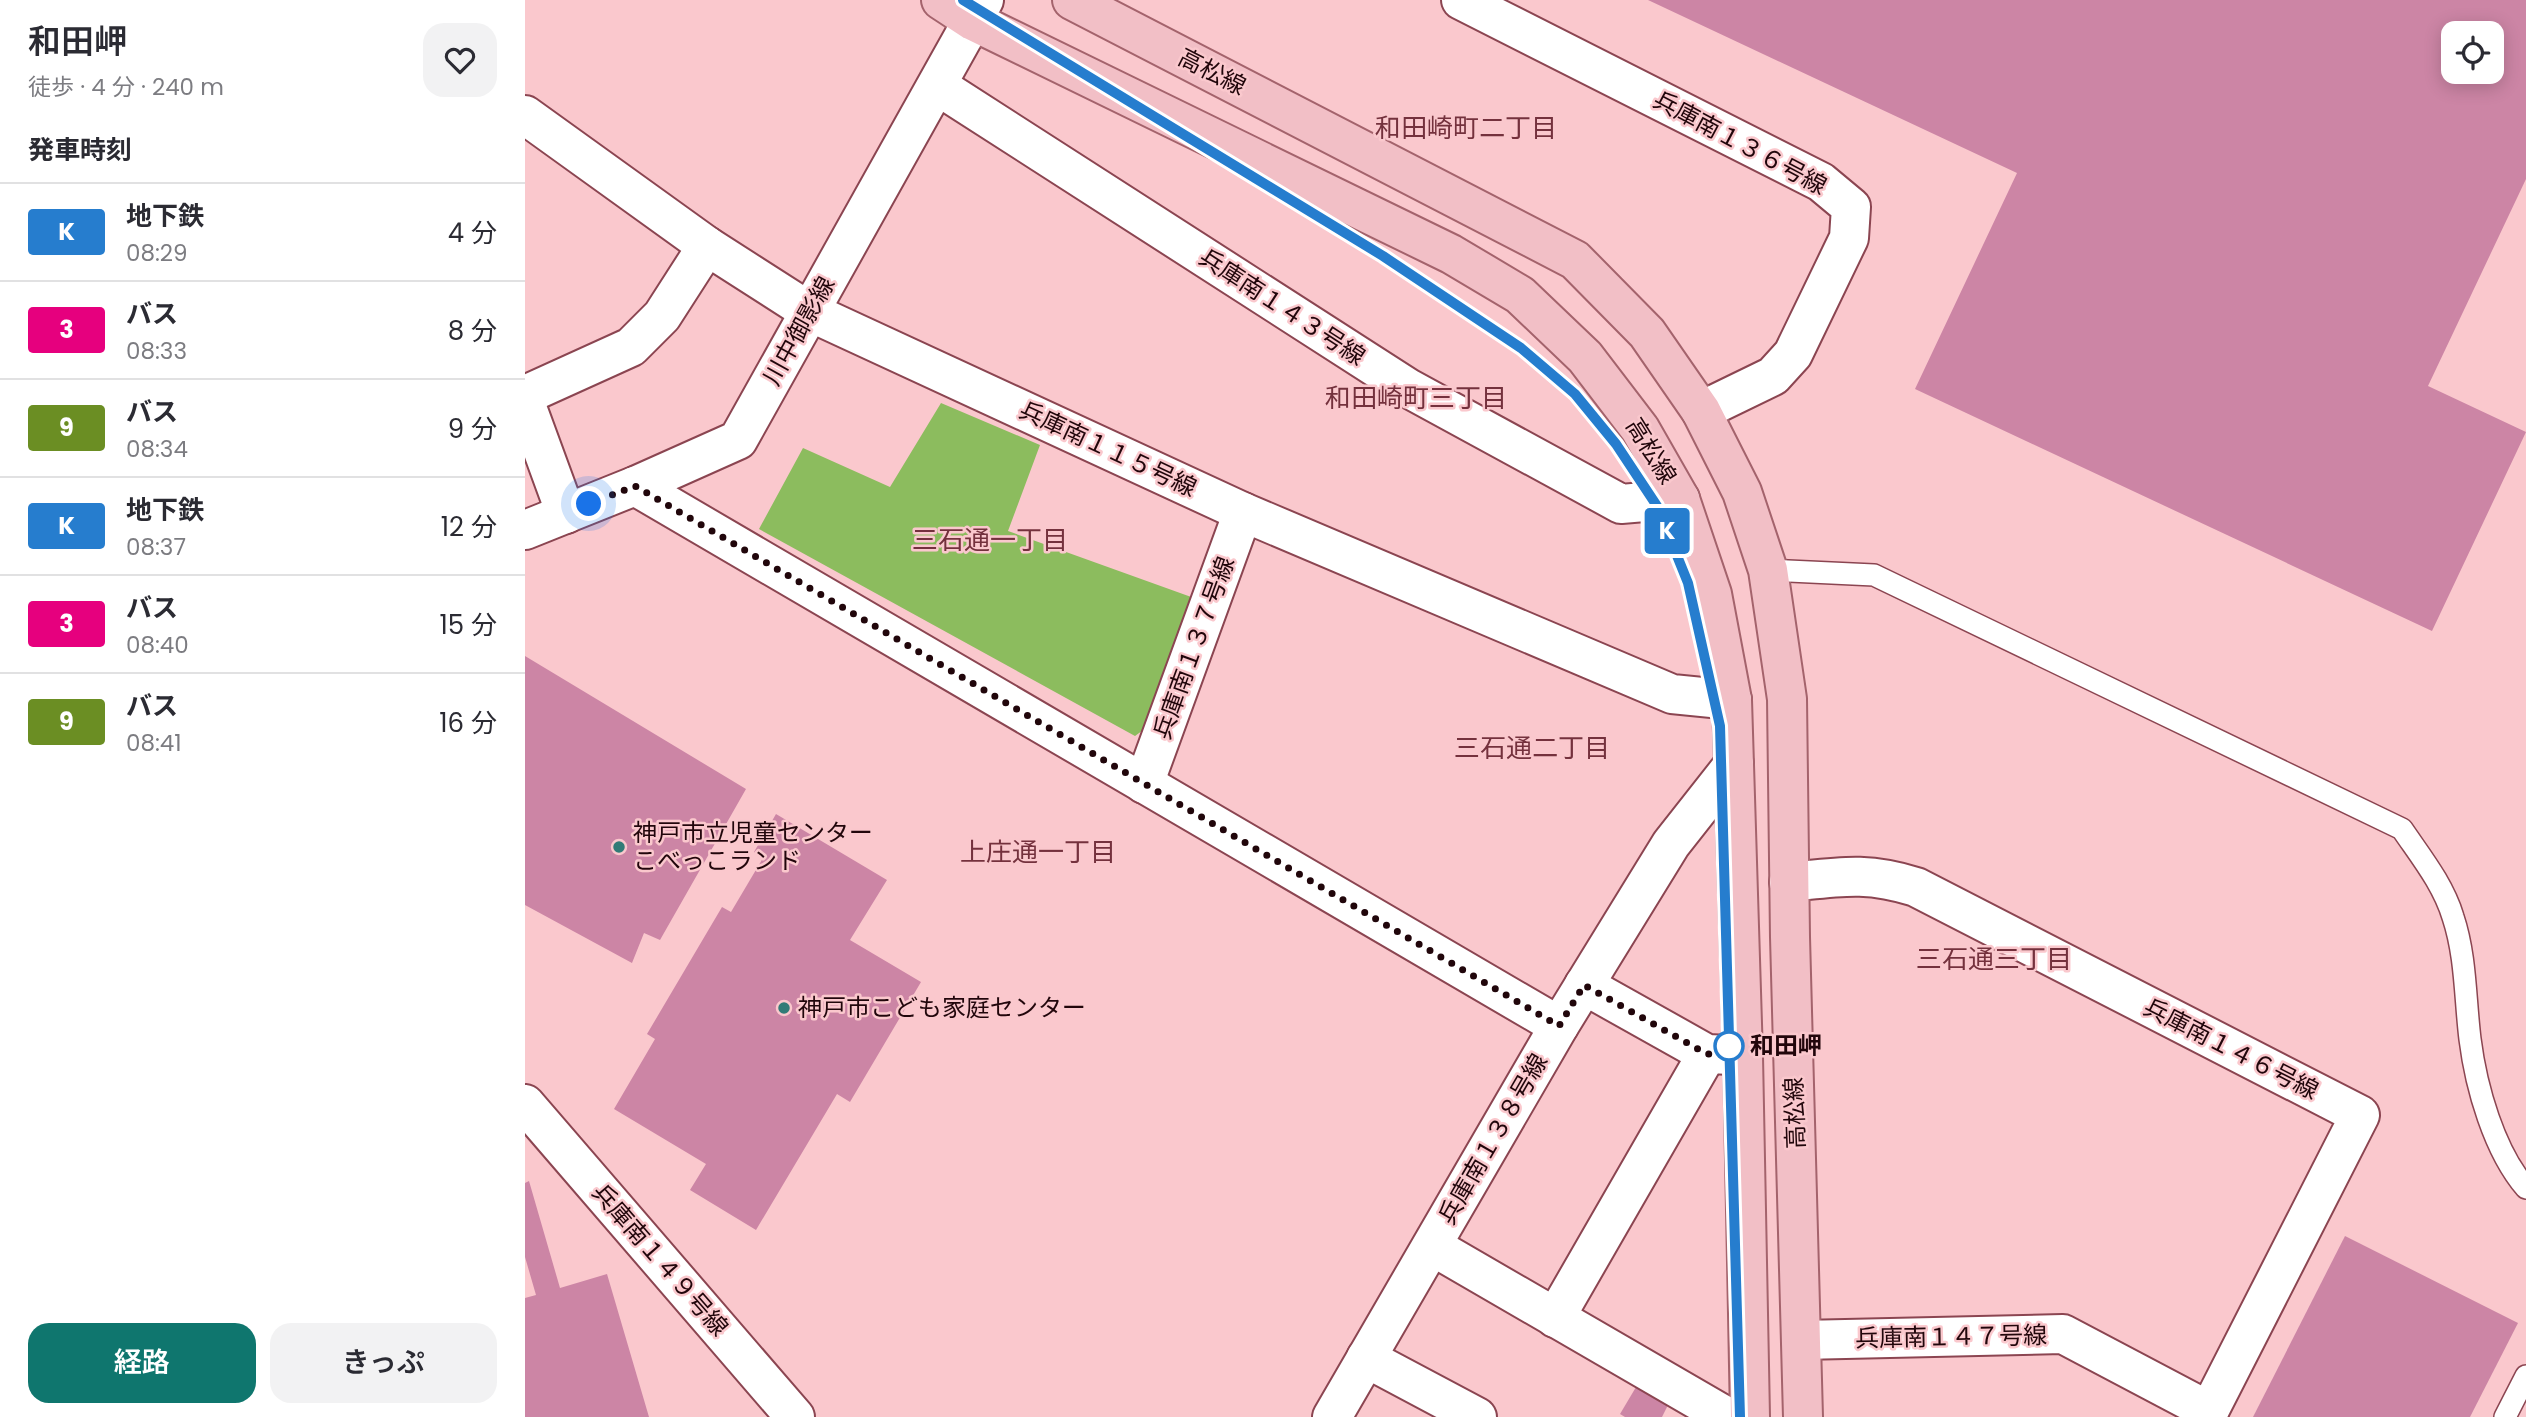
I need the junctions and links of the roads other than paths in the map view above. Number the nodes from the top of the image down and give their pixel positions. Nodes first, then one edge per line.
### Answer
1 (941, 0) edge
2 (1072, 0) edge
3 (1461, 0) edge
4 (979, 10) edge
5 (938, 86) junction
6 (525, 115) edge
7 (707, 246) junction
8 (810, 312) junction
9 (525, 395) edge
10 (525, 402) edge
11 (1701, 411) junction
12 (635, 486) junction
13 (1680, 499) junction
14 (1243, 512) junction
15 (566, 513) junction
16 (525, 530) edge
17 (1768, 570) junction
18 (1732, 700) junction
19 (1734, 764) junction
20 (1145, 784) junction
21 (1789, 882) junction
22 (1584, 985) junction
23 (1559, 1026) junction
24 (1725, 1055) junction
25 (525, 1104) edge
26 (2526, 1188) edge
27 (1432, 1245) junction
28 (1555, 1318) junction
29 (1801, 1340) junction
30 (1367, 1358) junction
31 (2526, 1376) edge
32 (2207, 1414) edge
33 (795, 1417) edge
34 (1332, 1417) edge
35 (1477, 1417) edge
36 (1727, 1417) edge
37 (1750, 1417) edge
38 (1803, 1417) edge
39 (2505, 1417) edge

1 - 4 main road, 高松線
2 - 11 main road, 高松線
3 - 11 street, 兵庫南１３６号線
4 - 5 street, 川中御影線
4 - 13 main road, 高松線
5 - 8 street, 川中御影線
5 - 13 street, 兵庫南１４３号線
6 - 7 street, 兵庫南１１５号線
7 - 8 street, 兵庫南１１５号線
7 - 9 street
8 - 12 street, 川中御影線
8 - 14 street, 兵庫南１１５号線
10 - 15 street
11 - 17 main road, 高松線
12 - 15 street, 川中御影線
12 - 20 street
13 - 18 main road, 高松線
14 - 18 street, 兵庫南１１５号線
14 - 20 street, 兵庫南１３７号線
15 - 16 street, 川中御影線
17 - 21 main road, 高松線
17 - 26 lane
18 - 19 main road, 高松線
19 - 22 street, 兵庫南１３８号線
19 - 24 main road, 高松線
20 - 23 street
21 - 29 main road, 高松線
21 - 32 street, 兵庫南１４６号線
22 - 23 street, 兵庫南１３８号線
22 - 24 street
23 - 27 street, 兵庫南１３８号線
24 - 28 street
24 - 37 main road, 高松線
25 - 33 street, 兵庫南１４９号線
27 - 28 street
27 - 30 street, 兵庫南１３８号線
28 - 36 street
29 - 32 street, 兵庫南１４７号線
29 - 38 main road, 高松線
30 - 34 street, 兵庫南１３８号線
30 - 35 street
31 - 39 lane

